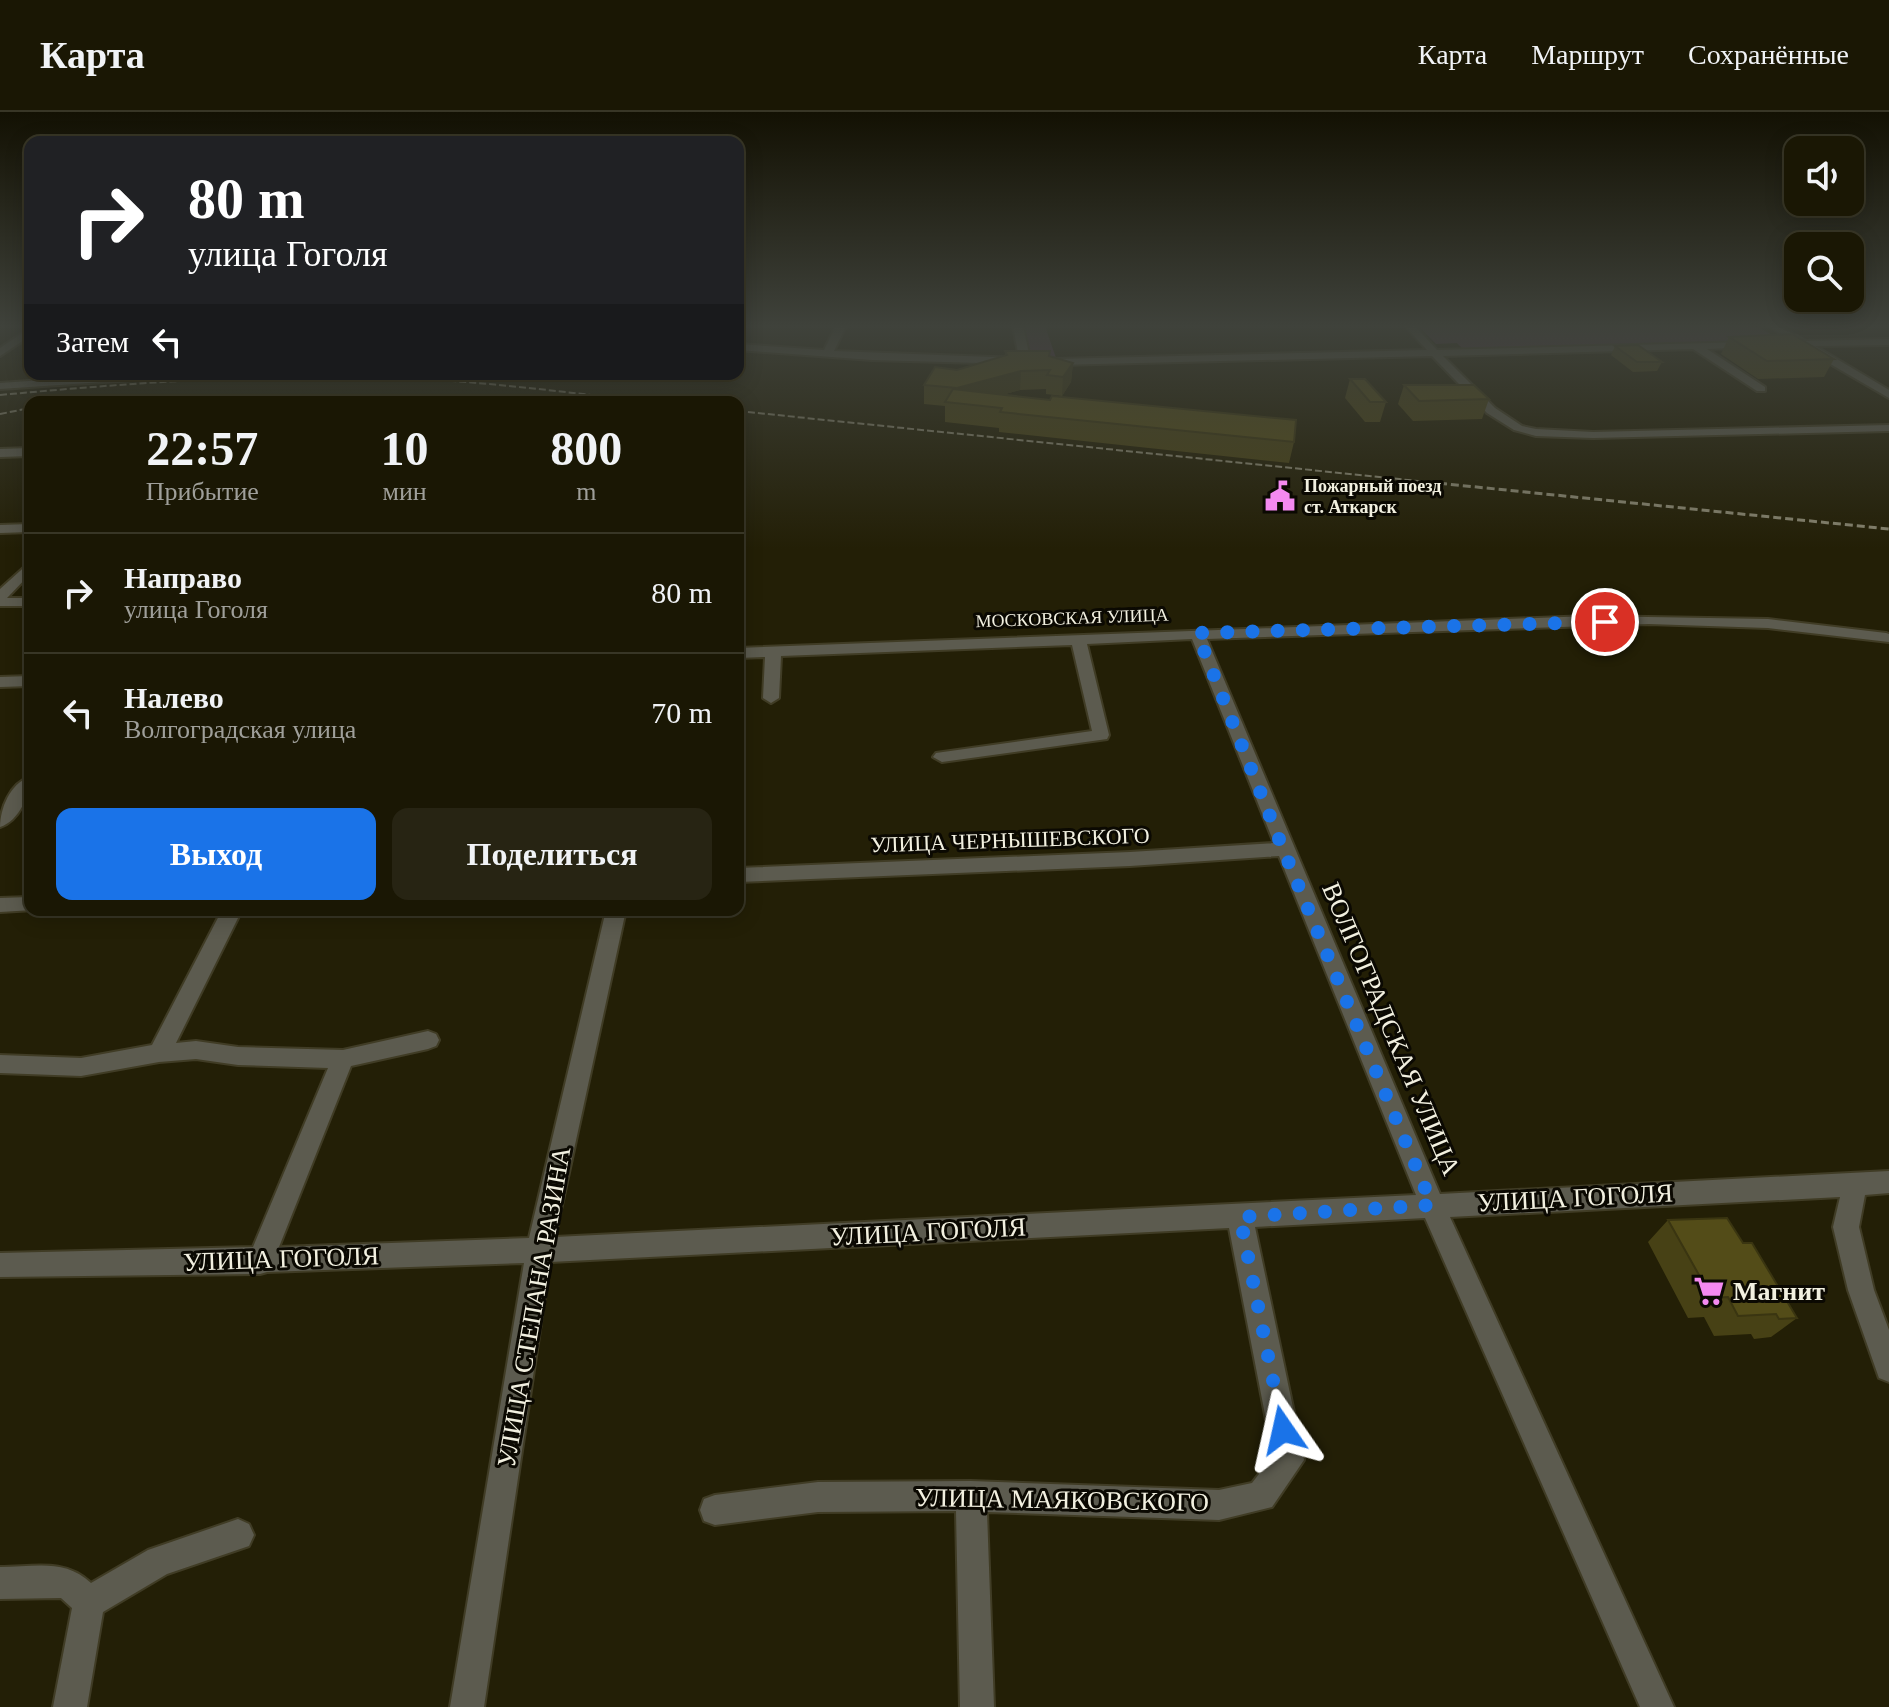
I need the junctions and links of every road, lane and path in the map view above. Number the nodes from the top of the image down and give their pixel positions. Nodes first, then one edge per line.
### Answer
1 (1482, 400) edge
2 (1889, 428) edge
3 (24, 452) edge
4 (0, 453) edge
5 (24, 528) edge
6 (1, 530) edge
7 (24, 573) edge
8 (0, 600) edge
9 (24, 602) edge
10 (1197, 633) junction
11 (1078, 638) junction
12 (1886, 638) dead end
13 (773, 652) junction
14 (744, 653) edge
15 (24, 681) edge
16 (0, 682) edge
17 (771, 698) dead end
18 (942, 757) dead end
19 (24, 791) edge
20 (0, 821) edge
21 (1283, 849) junction
22 (744, 875) edge
23 (24, 904) edge
24 (0, 905) edge
25 (229, 916) edge
26 (615, 916) edge
27 (428, 1040) dead end
28 (159, 1053) junction
29 (343, 1059) junction
30 (0, 1064) edge
31 (1889, 1182) edge
32 (1855, 1185) junction
33 (1432, 1205) junction
34 (1240, 1217) junction
35 (539, 1250) junction
36 (260, 1262) junction
37 (0, 1265) edge
38 (1889, 1368) edge
39 (971, 1496) junction
40 (715, 1510) dead end
41 (238, 1535) dead end
42 (0, 1583) edge
43 (89, 1602) junction
44 (70, 1707) edge
45 (467, 1707) edge
46 (977, 1707) edge
47 (1657, 1707) edge

1 - 2 street
3 - 4 street
5 - 6 street
7 - 8 street
8 - 9 street
10 - 11 street, МОСКОВСКАЯ УЛИЦА
10 - 12 street, МОСКОВСКАЯ УЛИЦА
10 - 21 street, ВОЛГОГРАДСКАЯ УЛИЦА
11 - 13 street, МОСКОВСКАЯ УЛИЦА
11 - 18 street
13 - 14 street, МОСКОВСКАЯ УЛИЦА
13 - 17 street
15 - 16 street
19 - 20 street
21 - 22 street, УЛИЦА ЧЕРНЫШЕВСКОГО
21 - 33 street, ВОЛГОГРАДСКАЯ УЛИЦА
23 - 24 street
25 - 28 street
26 - 35 street, УЛИЦА СТЕПАНА РАЗИНА
27 - 29 street
28 - 29 street
28 - 30 street
29 - 36 street
31 - 32 street, УЛИЦА ГОГОЛЯ
32 - 33 street, УЛИЦА ГОГОЛЯ
32 - 38 street
33 - 34 street, УЛИЦА ГОГОЛЯ
33 - 47 street, ВОЛГОГРАДСКАЯ УЛИЦА
34 - 35 street, УЛИЦА ГОГОЛЯ
34 - 39 street, УЛИЦА МАЯКОВСКОГО
35 - 36 street, УЛИЦА ГОГОЛЯ
35 - 45 street, УЛИЦА СТЕПАНА РАЗИНА
36 - 37 street, УЛИЦА ГОГОЛЯ
39 - 40 street, УЛИЦА МАЯКОВСКОГО
39 - 46 street
41 - 43 street
42 - 43 street
43 - 44 street

